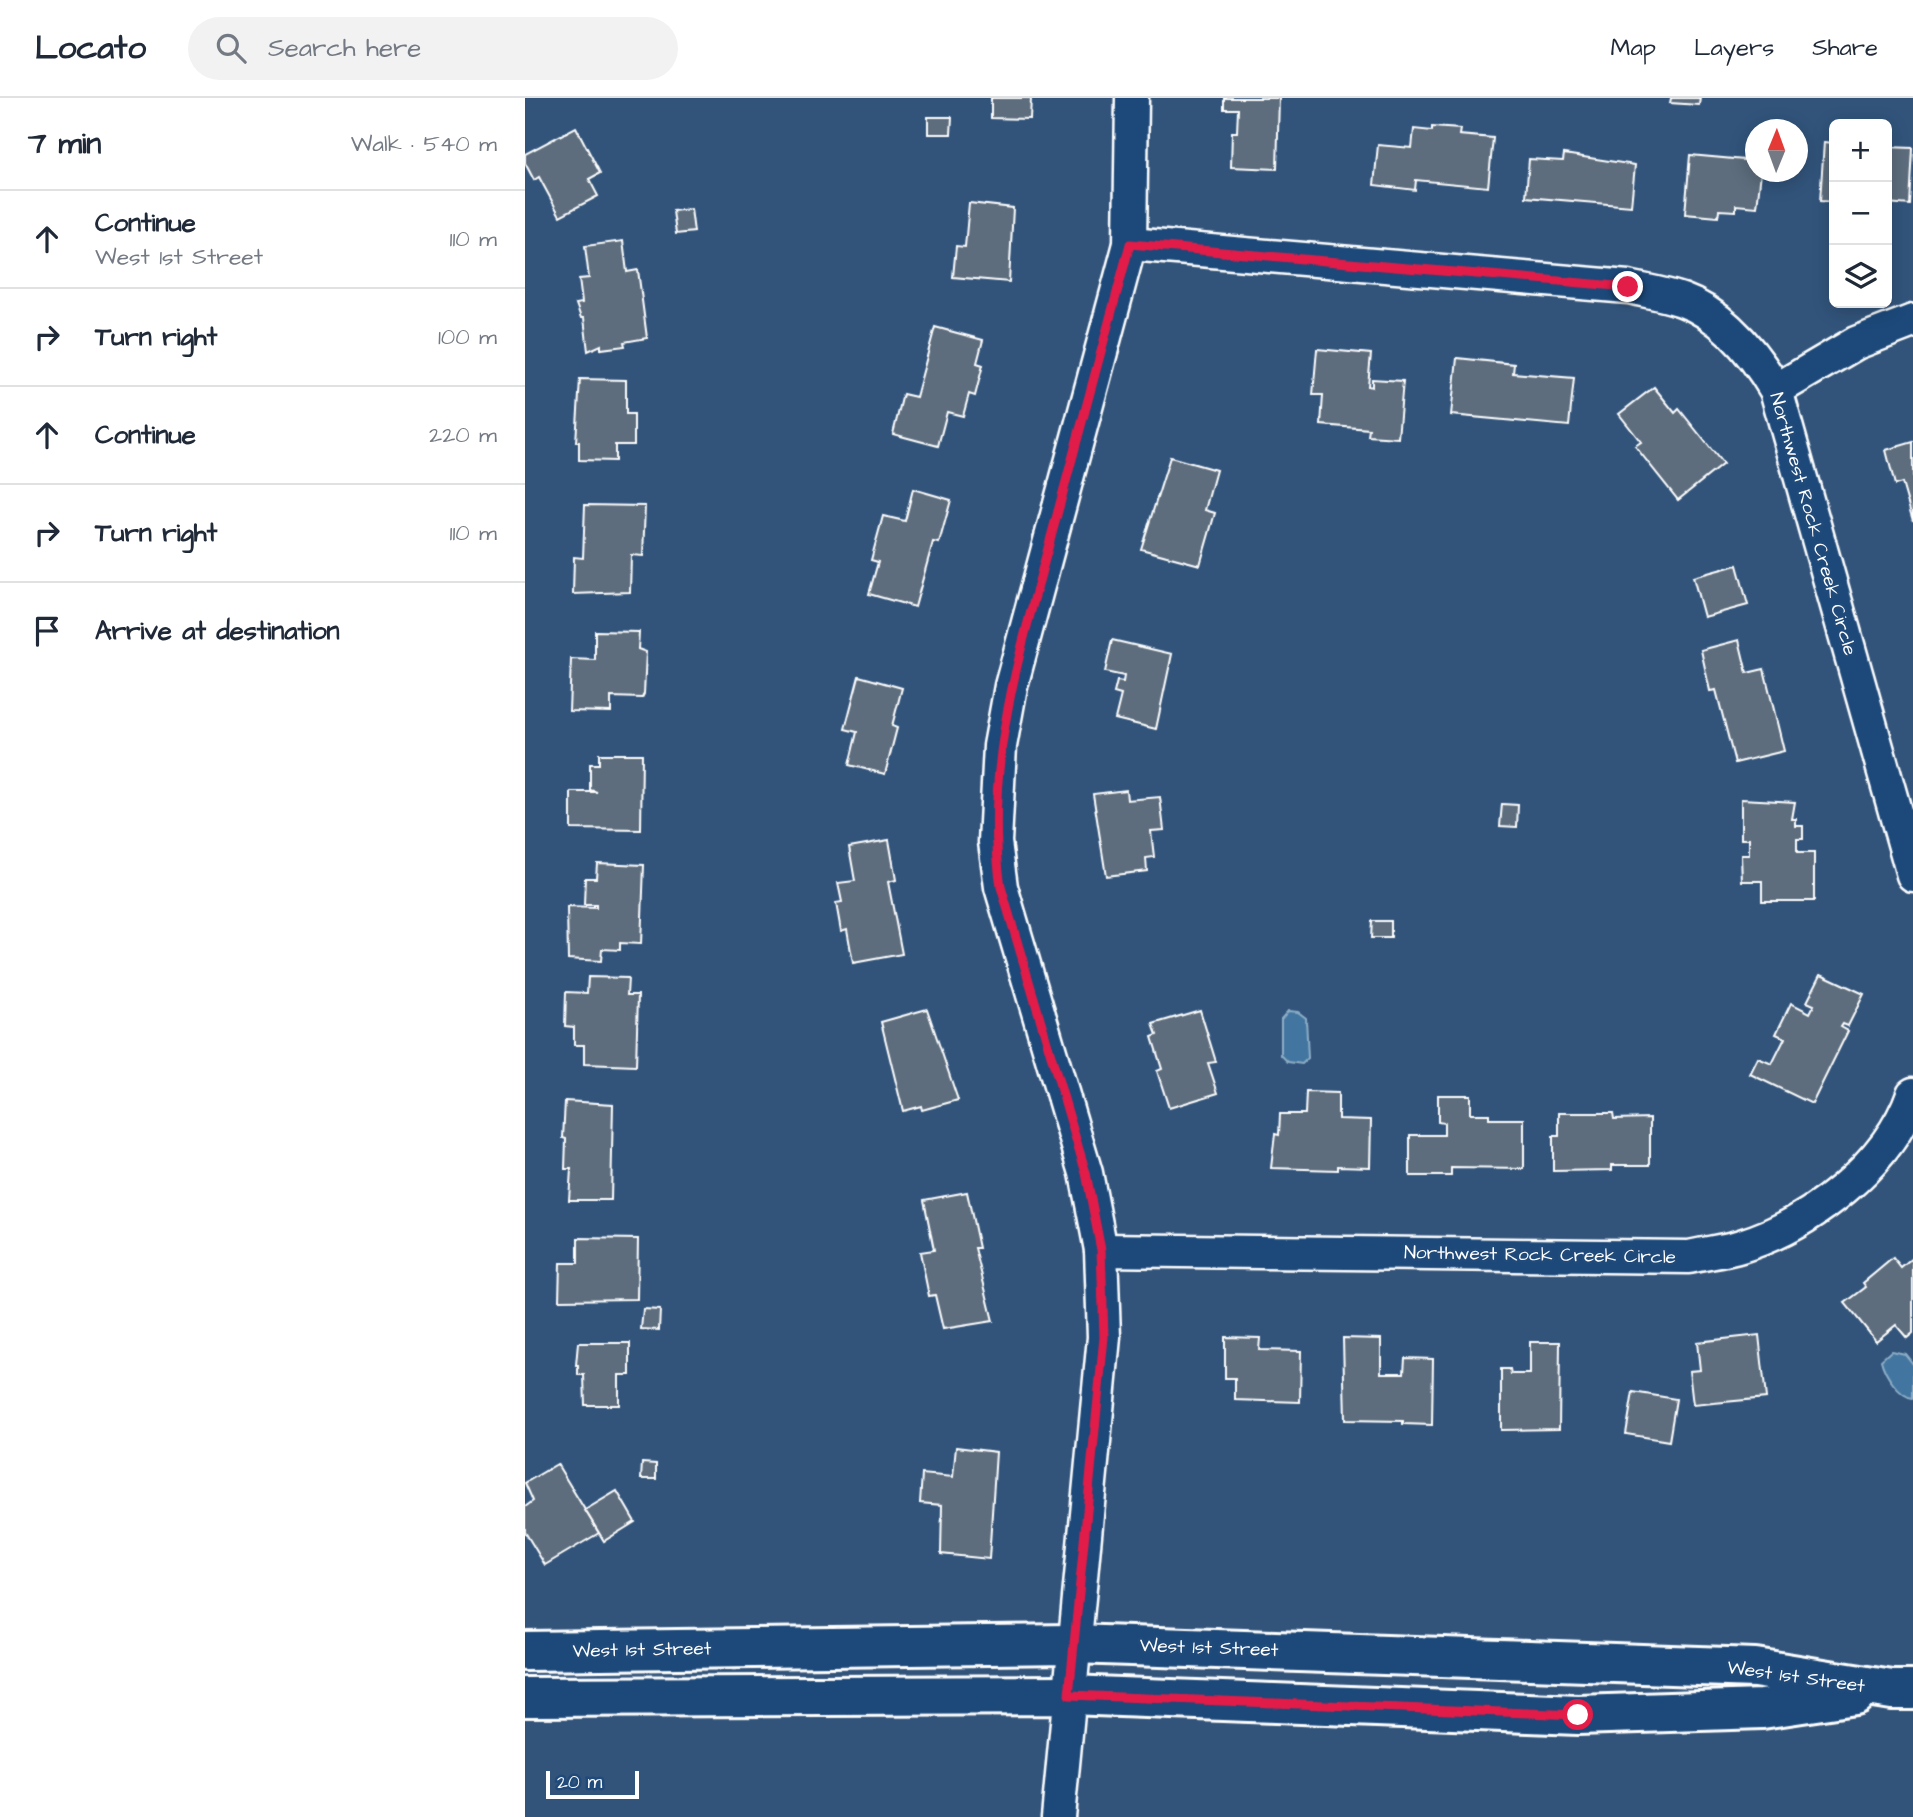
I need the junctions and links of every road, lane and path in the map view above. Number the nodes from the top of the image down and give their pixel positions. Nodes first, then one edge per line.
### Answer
1 (1132, 98) edge
2 (1130, 244) junction
3 (1913, 321) edge
4 (1776, 390) junction
5 (1913, 875) edge
6 (1913, 1094) edge
7 (1101, 1250) junction
8 (525, 1651) edge
9 (1071, 1670) junction
10 (1902, 1690) edge
11 (525, 1697) edge
12 (1058, 1817) edge

1 - 2 street
2 - 4 street, Northwest Rock Creek Circle
2 - 7 street
3 - 4 street
4 - 5 street, Northwest Rock Creek Circle
6 - 7 street, Northwest Rock Creek Circle
7 - 9 street
8 - 9 main road, West 1st Street
9 - 10 main road, West 1st Street
9 - 10 main road, West 1st Street
9 - 11 main road, West 1st Street
9 - 12 street

